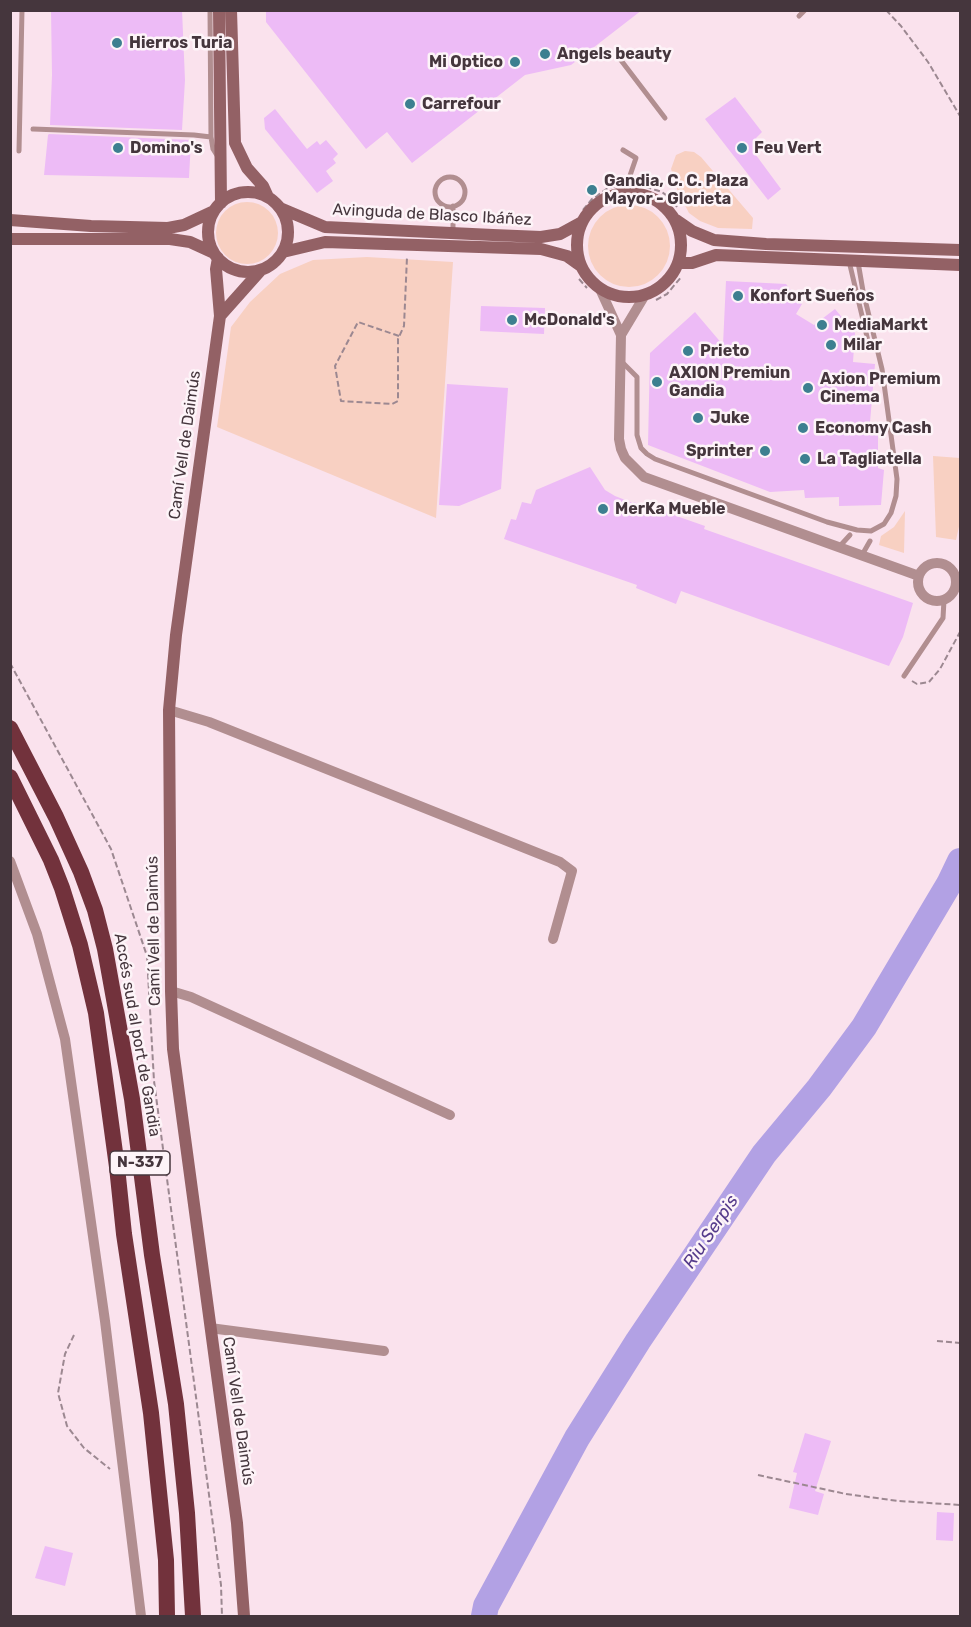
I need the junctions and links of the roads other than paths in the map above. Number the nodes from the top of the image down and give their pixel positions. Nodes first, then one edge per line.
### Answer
1 (22, 10) edge
2 (210, 10) edge
3 (219, 10) edge
4 (231, 10) edge
5 (805, 10) edge
6 (799, 16) dead end
7 (620, 60) dead end
8 (664, 118) dead end
9 (33, 129) dead end
10 (211, 137) junction
11 (623, 150) dead end
12 (19, 151) dead end
13 (221, 162) junction
14 (624, 193) junction
15 (268, 198) junction
16 (453, 206) junction
17 (217, 207) junction
18 (280, 208) junction
19 (674, 218) junction
20 (10, 220) edge
21 (582, 222) junction
22 (453, 232) junction
23 (10, 239) edge
24 (960, 250) edge
25 (283, 252) junction
26 (216, 255) junction
27 (853, 260) junction
28 (678, 263) junction
29 (960, 265) edge
30 (581, 266) junction
31 (262, 269) junction
32 (600, 289) junction
33 (645, 295) junction
34 (220, 316) junction
35 (621, 335) junction
36 (868, 341) dead end
37 (621, 360) junction
38 (850, 535) dead end
39 (870, 541) dead end
40 (838, 547) junction
41 (862, 555) junction
42 (919, 576) junction
43 (944, 600) junction
44 (904, 676) road end
45 (169, 710) junction
46 (10, 729) edge
47 (10, 777) edge
48 (10, 861) edge
49 (553, 939) dead end
50 (171, 991) junction
51 (450, 1116) dead end
52 (210, 1328) junction
53 (384, 1351) dead end
54 (141, 1617) edge
55 (166, 1617) edge
56 (193, 1617) edge
57 (244, 1617) edge

1 - 12 lane
2 - 10 lane
3 - 13 main road
4 - 15 main road
5 - 6 lane
7 - 8 lane
9 - 10 lane
10 - 13 lane
11 - 14 lane
13 - 17 main road
14 - 19 main road
14 - 21 main road
15 - 17 main road
15 - 18 main road
16 - 16 lane
16 - 22 lane
17 - 20 main road
17 - 26 main road
18 - 22 main road, Avinguda de Blasco Ibáñez
18 - 25 main road
19 - 24 main road
19 - 28 main road
21 - 22 main road, Avinguda de Blasco Ibáñez
21 - 30 main road
23 - 26 main road
25 - 30 main road, Avinguda de Blasco Ibáñez
25 - 31 main road
26 - 31 main road
26 - 34 main road, Camí Vell de Daimús
27 - 28 main road
27 - 29 main road
27 - 36 lane
27 - 37 lane
28 - 33 main road
30 - 32 main road
31 - 34 main road
32 - 33 main road
32 - 35 street
33 - 35 street
34 - 45 main road, Camí Vell de Daimús
35 - 37 street
37 - 40 street
38 - 40 lane
39 - 41 lane
40 - 41 street
41 - 42 street
42 - 43 street
42 - 43 street
43 - 44 lane
45 - 49 street
45 - 50 main road, Camí Vell de Daimús
46 - 56 highway, Accés sud al port de Gandia / N-337
47 - 55 highway, N-337
48 - 54 street
50 - 51 street
50 - 52 main road, Camí Vell de Daimús
52 - 53 street
52 - 57 main road, Camí Vell de Daimús

